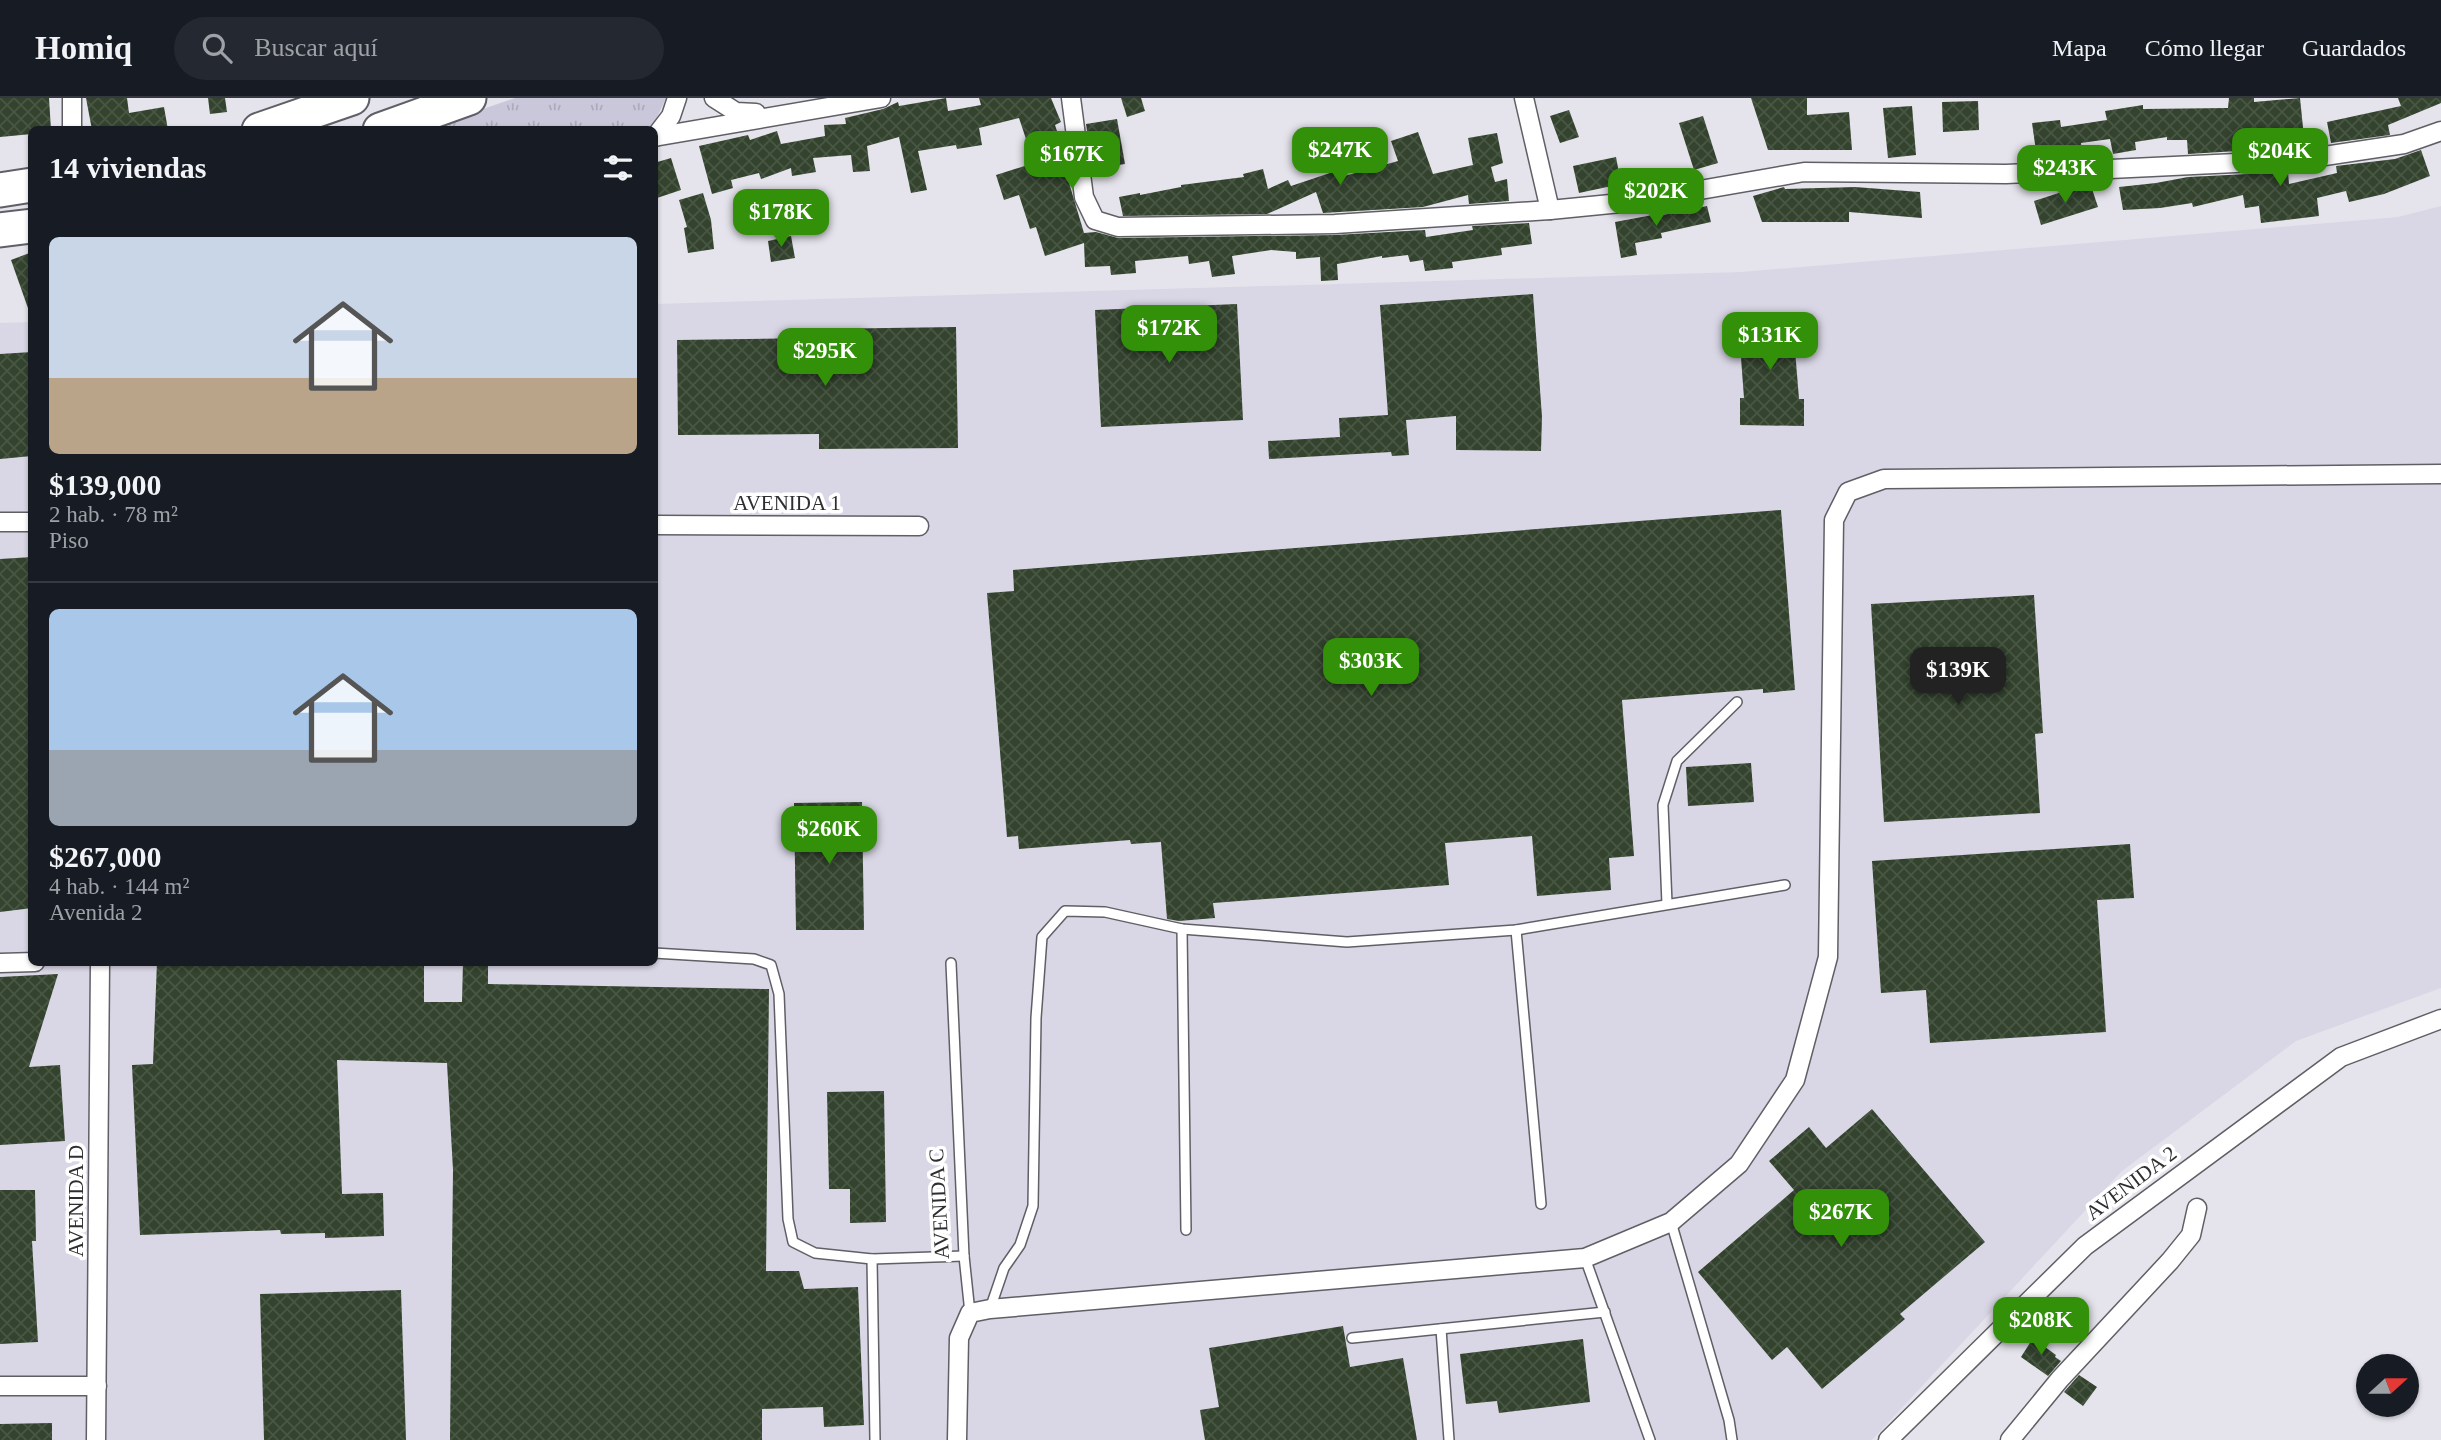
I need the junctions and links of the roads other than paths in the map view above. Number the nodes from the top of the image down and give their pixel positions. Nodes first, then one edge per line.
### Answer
1 (72, 98) edge
2 (352, 98) edge
3 (469, 98) edge
4 (677, 98) edge
5 (713, 98) edge
6 (881, 98) edge
7 (1071, 98) edge
8 (1524, 98) edge
9 (303, 106) edge
10 (784, 114) junction
11 (72, 126) edge
12 (266, 126) edge
13 (391, 126) edge
14 (2441, 131) edge
15 (658, 133) edge
16 (658, 136) edge
17 (28, 186) edge
18 (0, 190) edge
19 (1550, 210) junction
20 (28, 226) edge
21 (0, 230) edge
22 (2441, 474) edge
23 (0, 522) edge
24 (28, 522) edge
25 (658, 525) edge
26 (919, 526) dead end
27 (1737, 702) dead end
28 (1785, 885) dead end
29 (1667, 904) junction
30 (1182, 929) junction
31 (1516, 930) junction
32 (658, 953) edge
33 (28, 962) edge
34 (0, 963) edge
35 (951, 963) dead end
36 (100, 966) edge
37 (2441, 1019) edge
38 (1541, 1204) dead end
39 (2197, 1208) dead end
40 (1671, 1222) junction
41 (1186, 1230) dead end
42 (964, 1256) junction
43 (1585, 1258) junction
44 (872, 1259) junction
45 (990, 1309) junction
46 (1605, 1312) junction
47 (970, 1313) junction
48 (1441, 1329) junction
49 (1352, 1338) dead end
50 (0, 1386) edge
51 (97, 1386) junction
52 (96, 1440) edge
53 (875, 1440) edge
54 (957, 1440) edge
55 (1449, 1440) edge
56 (1650, 1440) edge
57 (1731, 1440) edge
58 (1888, 1440) edge
59 (2010, 1440) edge

1 - 11 street
2 - 9 highway
3 - 13 highway
4 - 15 street
5 - 10 street
6 - 10 street
7 - 19 street
8 - 19 street
9 - 12 highway
10 - 16 street
14 - 19 street
17 - 18 highway
20 - 21 highway
22 - 40 street
23 - 24 street
25 - 26 street, AVENIDA 1
27 - 29 lane
28 - 29 lane
29 - 31 lane
30 - 31 lane
30 - 41 lane
30 - 45 lane
31 - 38 lane
32 - 44 lane
33 - 34 street
35 - 42 lane, AVENIDA C
36 - 51 street, AVENIDA D
37 - 58 street, AVENIDA 2
39 - 59 street
40 - 43 street
40 - 57 lane
42 - 44 lane
42 - 47 lane, AVENIDA C
43 - 45 street
43 - 46 lane
44 - 53 lane
45 - 47 street
46 - 48 lane
46 - 56 lane
47 - 54 street, AVENIDA C
48 - 49 lane
48 - 55 lane
50 - 51 street
51 - 52 street, AVENIDA D

